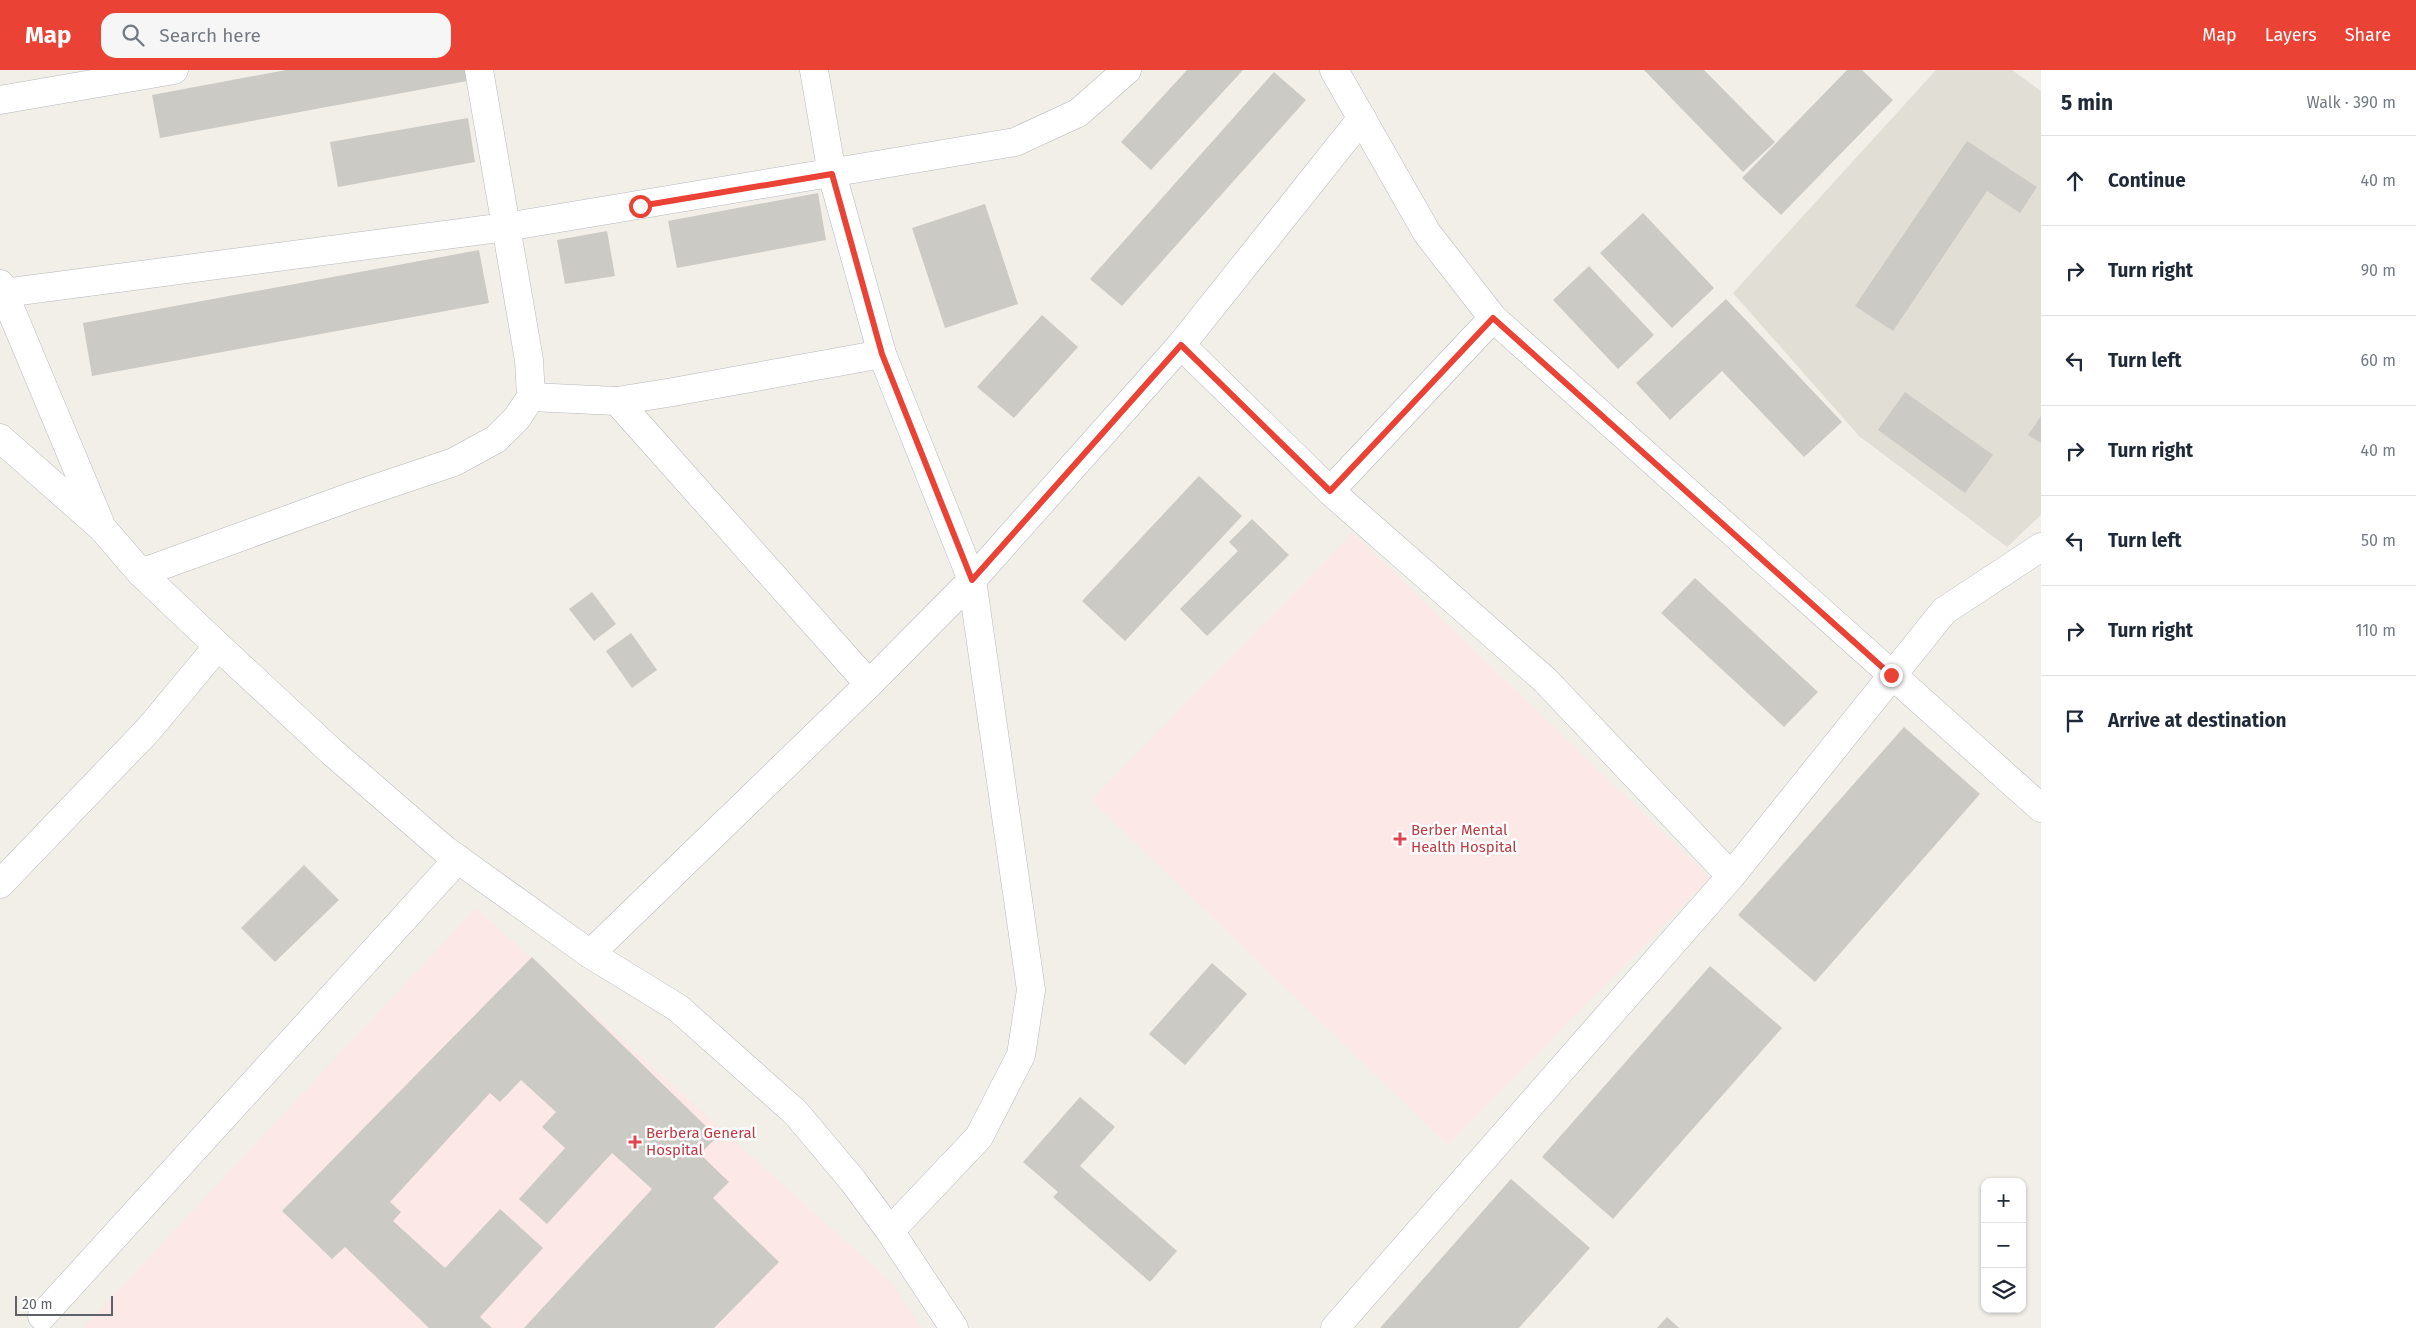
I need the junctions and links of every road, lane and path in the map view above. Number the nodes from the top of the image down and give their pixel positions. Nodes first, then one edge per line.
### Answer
1 (174, 70) edge
2 (479, 70) edge
3 (814, 70) edge
4 (1128, 70) edge
5 (1334, 70) edge
6 (0, 100) edge
7 (1362, 118) junction
8 (832, 174) junction
9 (506, 227) junction
10 (2, 289) edge
11 (1493, 318) junction
12 (1181, 345) junction
13 (882, 354) junction
14 (531, 397) junction
15 (617, 401) junction
16 (0, 438) edge
17 (1330, 491) junction
18 (102, 528) junction
19 (2041, 547) edge
20 (141, 573) junction
21 (972, 580) junction
22 (218, 646) junction
23 (1891, 675) junction
24 (869, 684) junction
25 (2041, 808) edge
26 (458, 859) junction
27 (1731, 876) junction
28 (0, 884) edge
29 (590, 954) junction
30 (890, 1231) junction
31 (42, 1316) dead end
32 (954, 1328) edge
33 (1335, 1328) edge

1 - 6 street
2 - 9 street
3 - 8 street
4 - 8 street
5 - 7 street
7 - 11 street
7 - 12 street
8 - 9 street
8 - 13 street
9 - 10 street
9 - 14 street
10 - 18 street
11 - 17 street
11 - 23 street
12 - 17 street
12 - 21 street
13 - 15 street
13 - 21 street
14 - 15 street
14 - 20 street
15 - 24 street
16 - 18 street
17 - 27 street
18 - 20 street
19 - 23 street
20 - 22 street
21 - 24 street
21 - 30 street
22 - 26 street
22 - 28 street
23 - 25 street
23 - 27 street
24 - 29 street
26 - 29 street
26 - 31 street
27 - 33 street
29 - 30 street
30 - 32 street

